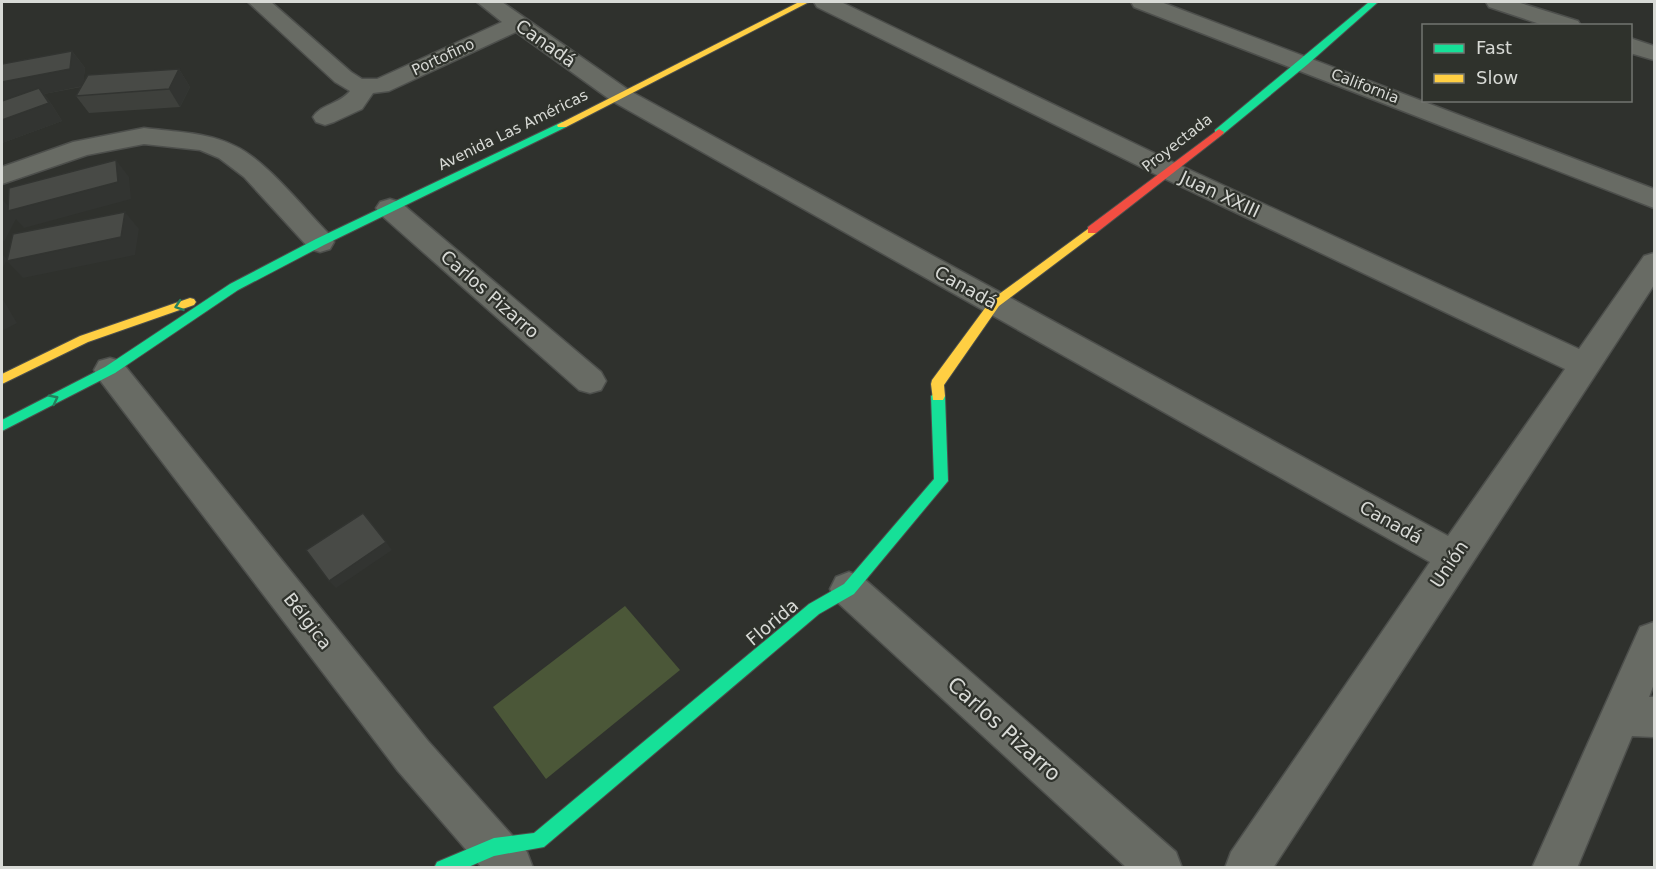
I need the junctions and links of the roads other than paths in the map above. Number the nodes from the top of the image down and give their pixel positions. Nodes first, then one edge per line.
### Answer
1 (259, 2) edge
2 (488, 2) edge
3 (805, 2) edge
4 (825, 2) edge
5 (1142, 2) edge
6 (1374, 2) edge
7 (1497, 2) edge
8 (518, 23) junction
9 (1564, 24) edge
10 (1632, 46) edge
11 (1654, 53) edge
12 (1305, 62) junction
13 (366, 87) junction
14 (621, 96) junction
15 (325, 117) dead end
16 (1170, 171) junction
17 (2, 176) edge
18 (1654, 199) edge
19 (390, 208) junction
20 (320, 242) junction
21 (1654, 263) edge
22 (234, 287) junction
23 (995, 303) junction
24 (1585, 365) junction
25 (111, 370) junction
26 (2, 379) edge
27 (590, 381) dead end
28 (2, 426) edge
29 (1454, 557) junction
30 (849, 588) junction
31 (1654, 640) edge
32 (1639, 717) edge
33 (502, 857) edge
34 (443, 867) edge
35 (1160, 867) edge
36 (1247, 867) edge
37 (1554, 867) edge

1 - 13 street
2 - 8 street, Canadá
3 - 14 street, Avenida Las Américas
4 - 16 street, Juan XXIII
5 - 12 street, California
6 - 12 street, Proyectada
7 - 9 street
8 - 13 street, Portofino
8 - 14 street, Canadá
10 - 11 street
12 - 16 street, Proyectada
12 - 18 street, California
13 - 15 street
14 - 19 street, Avenida Las Américas
14 - 23 street, Canadá
16 - 23 street, Proyectada
16 - 24 street, Juan XXIII
17 - 20 street
19 - 20 street, Avenida Las Américas
19 - 27 street, Carlos Pizarro
20 - 22 street, Avenida Las Américas
21 - 24 street, Unión
22 - 25 street, Avenida Las Américas
22 -> 26 street, Avenida Las Américas
23 - 29 street, Canadá
23 - 30 street, Florida
24 - 29 street, Unión
28 -> 25 street, Avenida Las Américas
25 - 33 street, Bélgica
29 - 36 street, Unión
30 - 33 street, Florida
30 - 35 street, Carlos Pizarro
31 - 32 street
32 - 37 street
33 - 34 street, Florida

